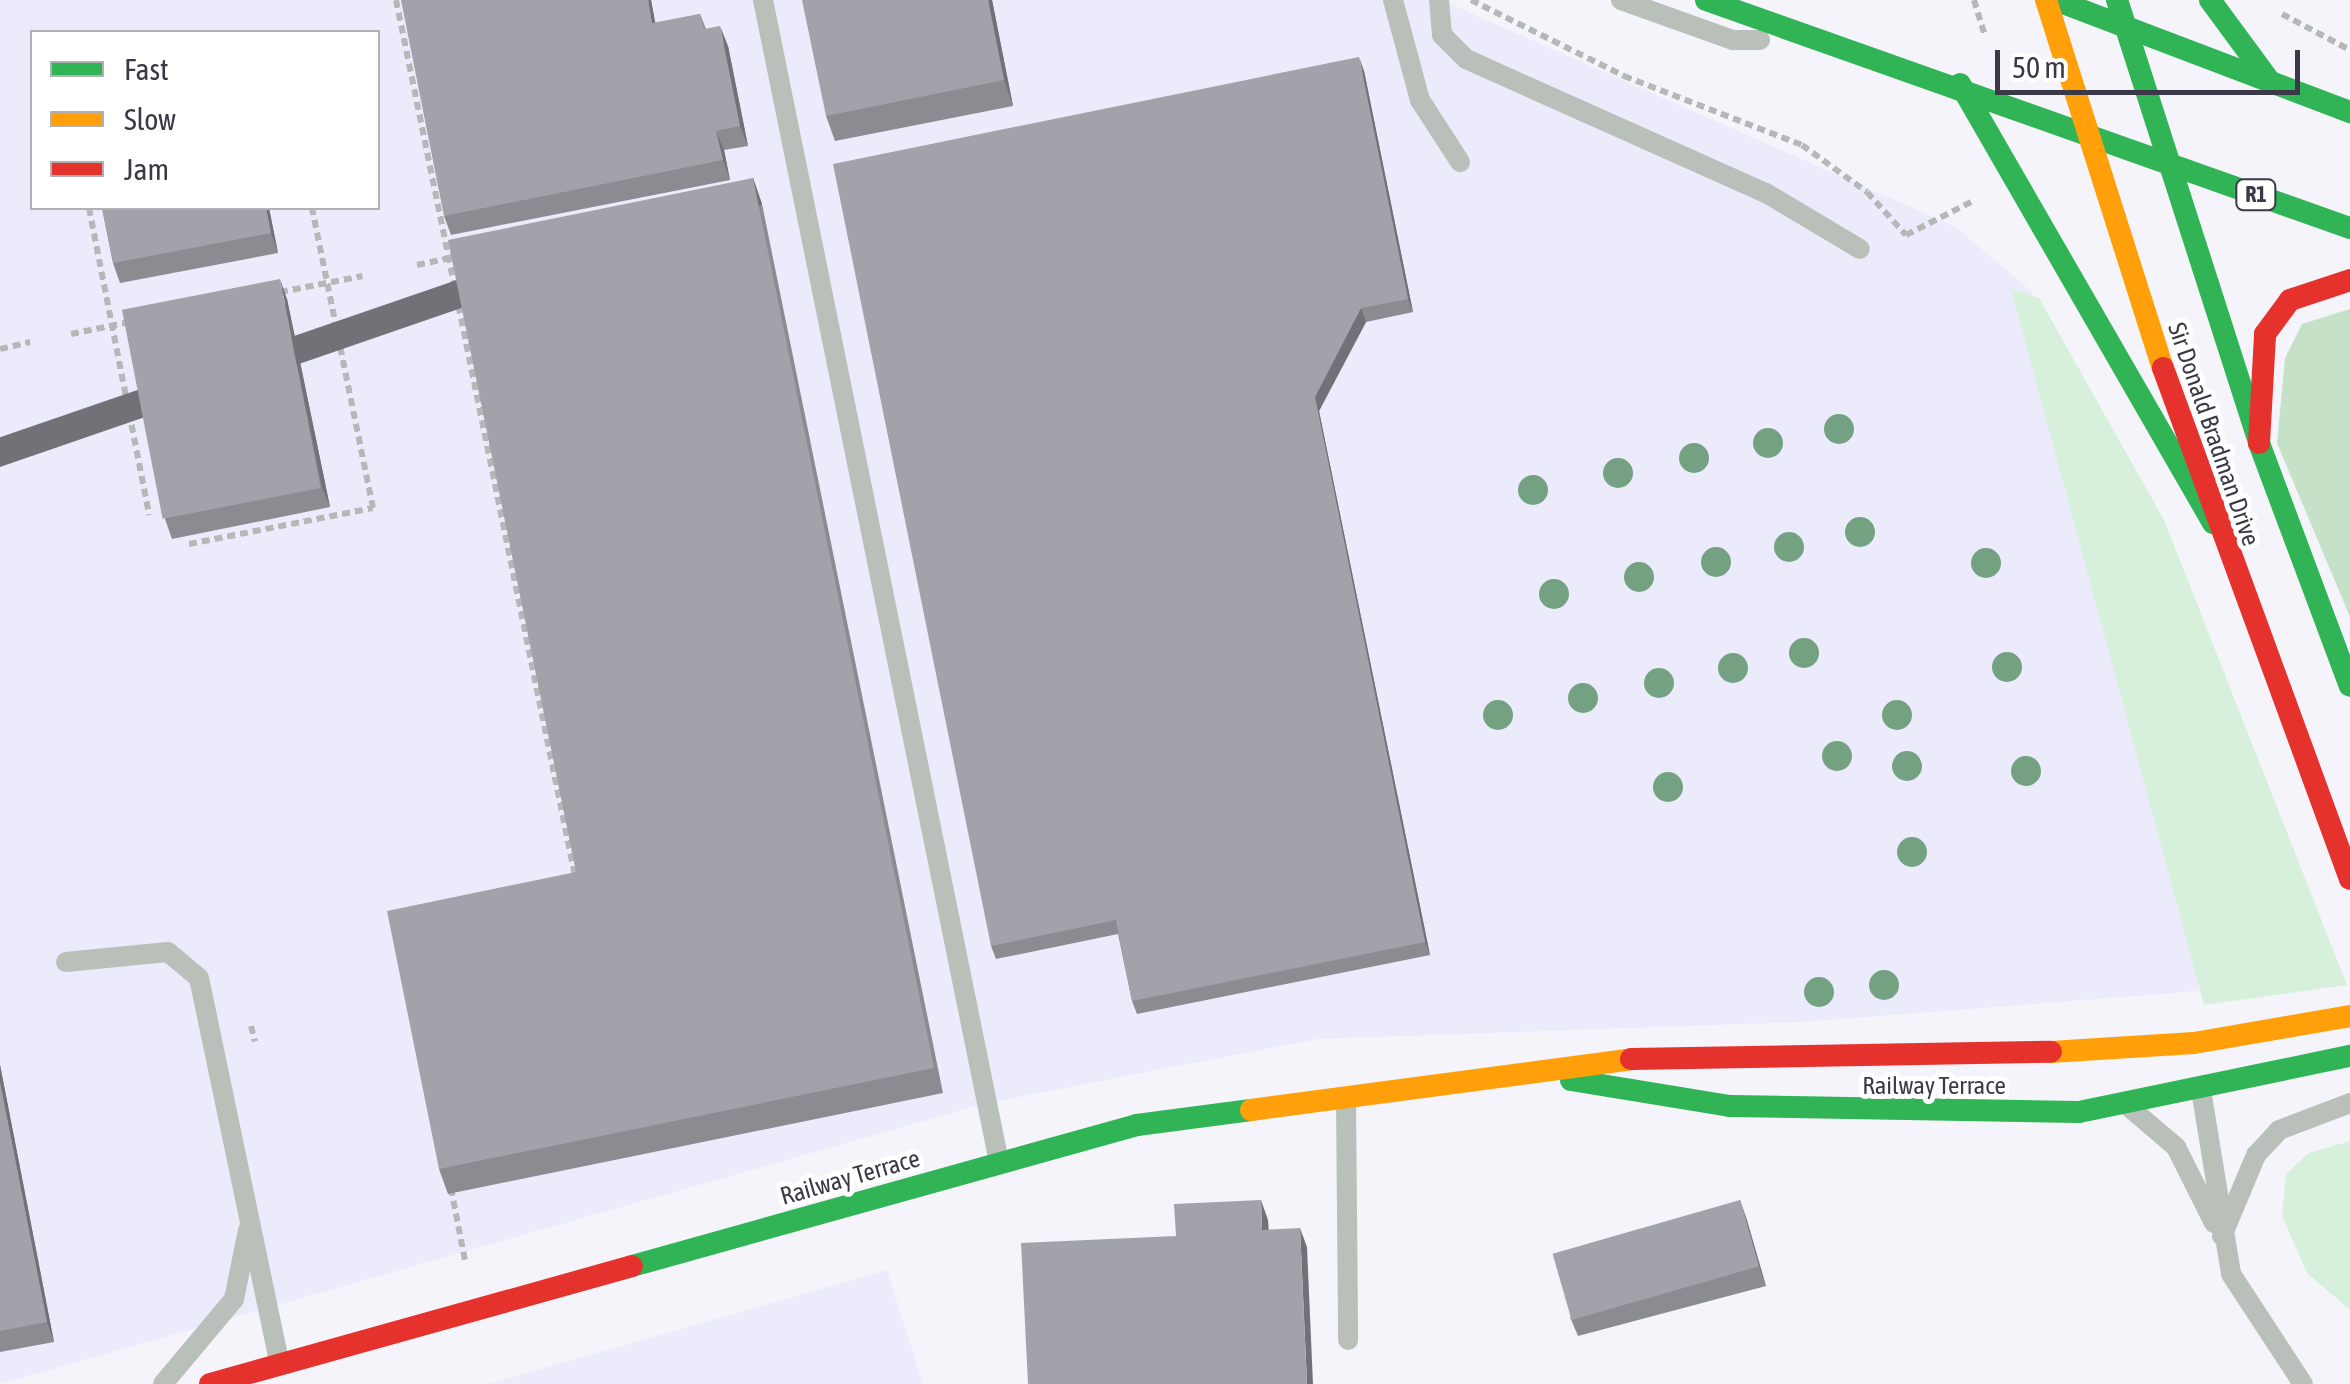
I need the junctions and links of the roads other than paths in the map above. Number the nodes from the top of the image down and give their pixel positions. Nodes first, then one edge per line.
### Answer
1 (763, 0) edge
2 (1394, 0) edge
3 (1438, 0) edge
4 (1621, 0) edge
5 (1706, 0) edge
6 (2046, 0) edge
7 (2055, 0) edge
8 (2117, 0) edge
9 (2210, 0) edge
10 (2123, 26) junction
11 (1817, 40) junction
12 (2270, 82) junction
13 (1960, 84) junction
14 (2350, 112) edge
15 (2082, 127) junction
16 (2165, 157) junction
17 (1460, 162) dead end
18 (2350, 228) edge
19 (1860, 249) dead end
20 (2350, 280) edge
21 (2259, 444) junction
22 (2213, 522) junction
23 (2350, 686) edge
24 (2350, 878) edge
25 (66, 962) dead end
26 (2350, 1016) edge
27 (2194, 1043) junction
28 (2350, 1056) edge
29 (1514, 1068) junction
30 (1346, 1090) junction
31 (2201, 1091) junction
32 (2125, 1104) junction
33 (2350, 1104) edge
34 (999, 1164) junction
35 (250, 1224) junction
36 (2222, 1238) junction
37 (1348, 1340) dead end
38 (279, 1364) junction
39 (164, 1384) edge
40 (210, 1384) edge
41 (2302, 1384) edge

1 - 34 lane
2 - 17 lane
3 - 19 lane
4 - 11 lane
5 - 11 main road, R1
6 - 15 main road, Sir Donald Bradman Drive
7 - 10 main road
8 - 10 main road, Sir Donald Bradman Drive
9 - 12 main road
10 - 12 main road
10 - 16 main road, Sir Donald Bradman Drive
11 - 13 main road, R1
12 - 14 main road
13 - 15 main road, R1
13 - 22 main road
15 - 16 main road, R1
15 - 22 main road, Sir Donald Bradman Drive
16 - 18 main road, R1
16 - 21 main road, Sir Donald Bradman Drive
20 - 21 main road
21 - 23 main road, Sir Donald Bradman Drive
22 - 24 main road, Sir Donald Bradman Drive
25 - 35 lane
26 - 27 main road, Railway Terrace
27 - 29 main road, Railway Terrace
27 - 31 lane
28 - 31 main road, Railway Terrace
29 - 30 main road, Railway Terrace
29 - 32 main road, Railway Terrace
30 - 34 main road, Railway Terrace
30 - 37 lane
31 - 32 main road, Railway Terrace
31 - 36 lane
32 - 36 lane
33 - 36 lane
34 - 38 main road, Railway Terrace
35 - 38 lane
35 - 39 lane
36 - 41 lane
38 - 40 main road, Railway Terrace

